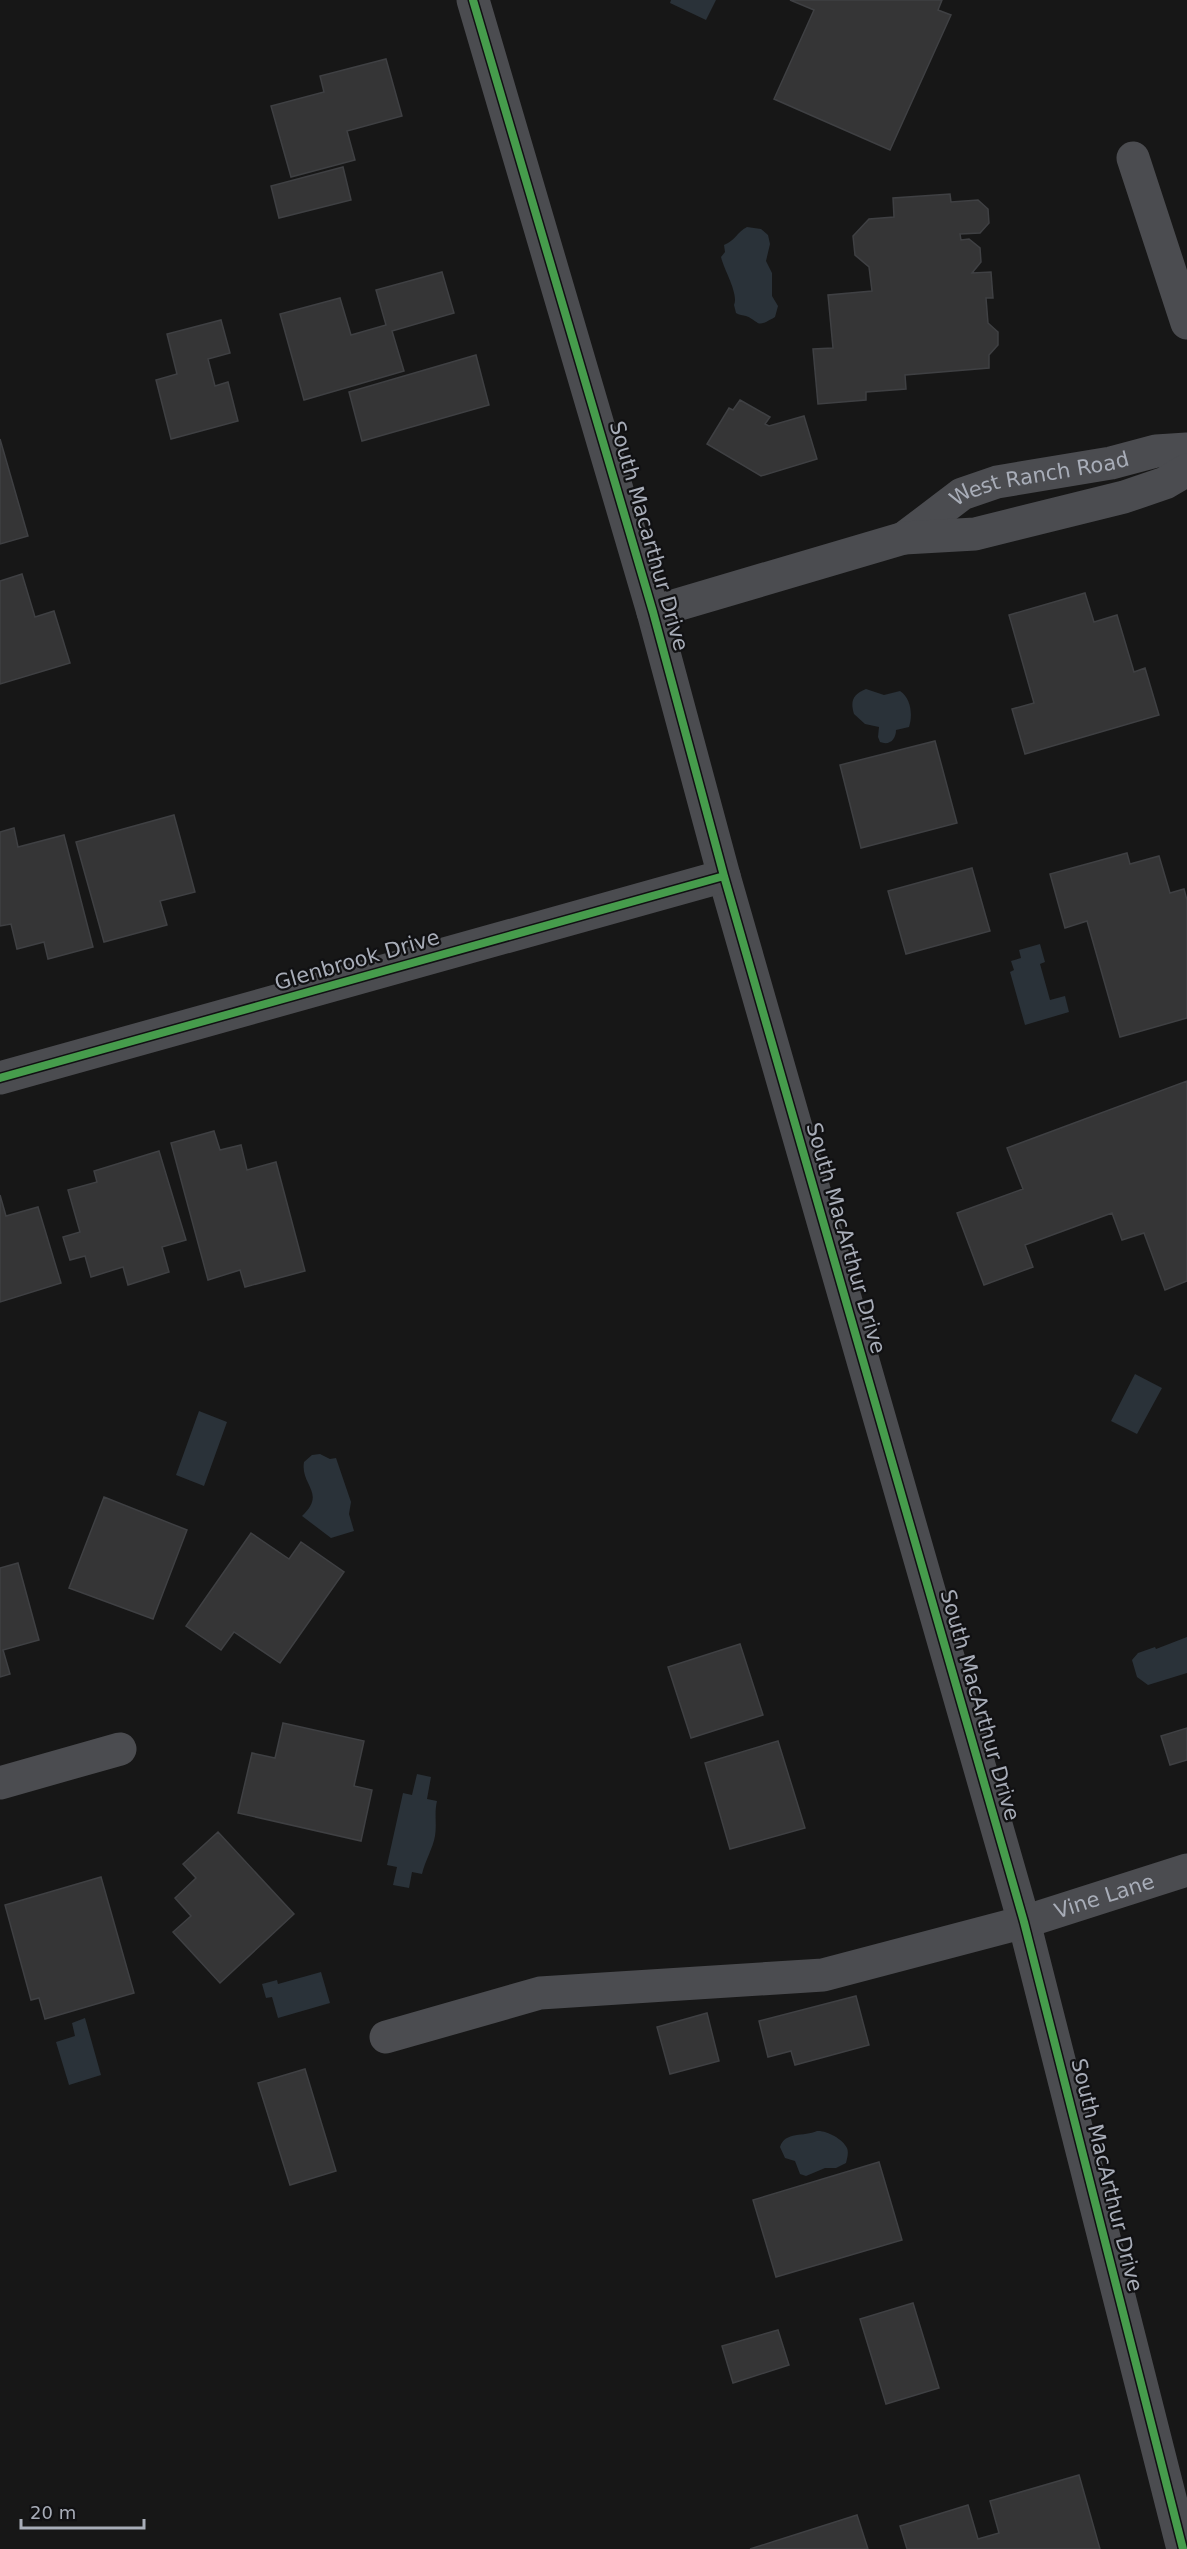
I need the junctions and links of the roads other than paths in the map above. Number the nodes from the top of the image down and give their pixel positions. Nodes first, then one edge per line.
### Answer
1 (473, 0) edge
2 (1133, 158) dead end
3 (1187, 323) edge
4 (1187, 449) edge
5 (1187, 470) edge
6 (1054, 473) junction
7 (1064, 512) junction
8 (904, 538) junction
9 (652, 612) junction
10 (724, 876) junction
11 (0, 1078) edge
12 (120, 1749) dead end
13 (0, 1783) edge
14 (1187, 1870) edge
15 (1024, 1922) junction
16 (386, 2037) dead end
17 (1183, 2549) edge

1 - 9 street, South Macarthur Drive
2 - 3 street
4 - 6 street, West Ranch Road
5 - 7 street, West Ranch Road
6 - 7 street
6 - 8 street, West Ranch Road
7 - 8 street, West Ranch Road
8 - 9 street, West Ranch Road
9 - 10 street, South Macarthur Drive
10 - 11 street, Glenbrook Drive
10 - 15 street, South MacArthur Drive
12 - 13 street
14 - 15 street, Vine Lane
15 - 16 street, Vine Lane
15 - 17 street, South MacArthur Drive

